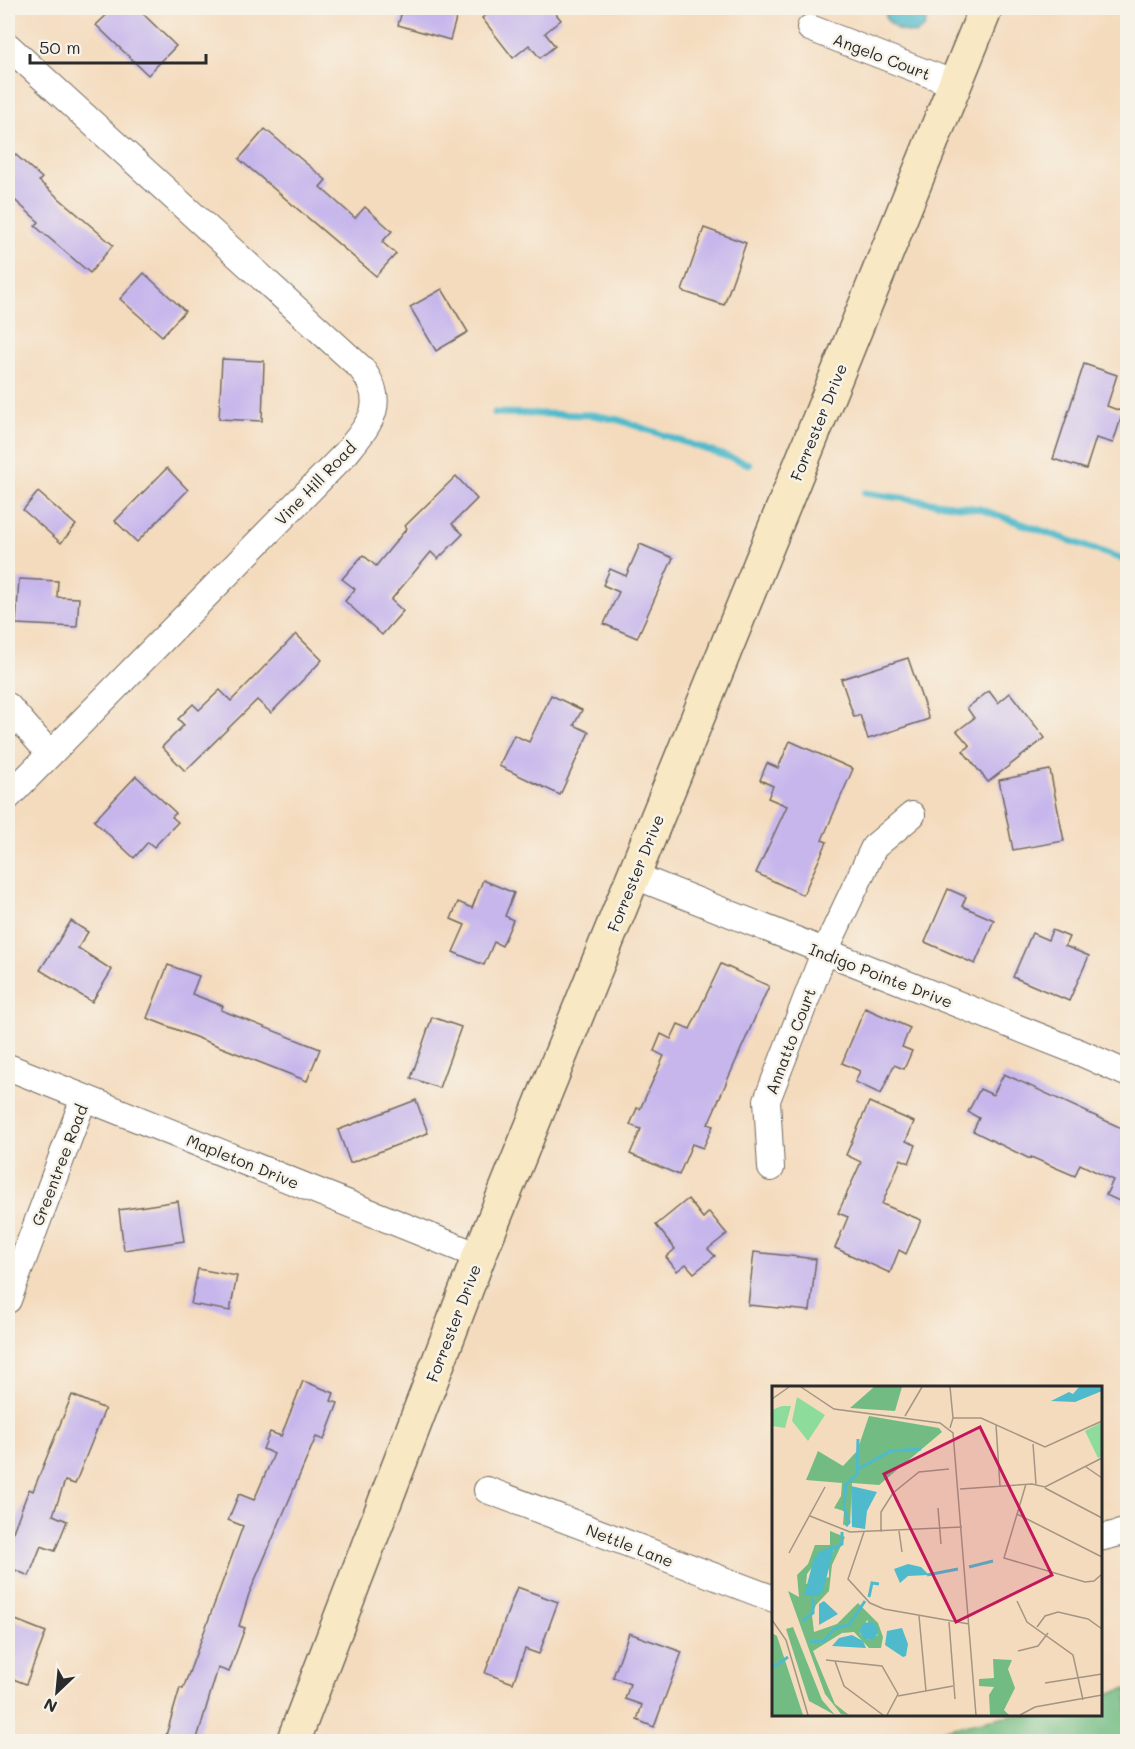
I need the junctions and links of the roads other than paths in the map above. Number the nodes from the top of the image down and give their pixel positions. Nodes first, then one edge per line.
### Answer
1 (986, 8) edge
2 (810, 28) dead end
3 (8, 46) edge
4 (955, 84) junction
5 (8, 706) edge
6 (49, 753) junction
7 (8, 797) edge
8 (912, 814) dead end
9 (635, 876) junction
10 (824, 952) junction
11 (8, 1067) edge
12 (1128, 1074) edge
13 (84, 1098) junction
14 (771, 1168) dead end
15 (479, 1256) junction
16 (8, 1300) edge
17 (487, 1490) dead end
18 (1128, 1531) edge
19 (1102, 1538) edge
20 (772, 1598) edge
21 (294, 1742) edge

1 - 4 street, Forrester Drive
2 - 4 street, Angelo Court
3 - 6 street, Vine Hill Road
4 - 9 street, Forrester Drive
5 - 6 street
6 - 7 street, Vine Hill Road
8 - 10 street, Annatto Court
9 - 10 street, Indigo Pointe Drive
9 - 15 street, Forrester Drive
10 - 12 street, Indigo Pointe Drive
10 - 14 street, Annatto Court
11 - 13 street, Mapleton Drive
13 - 15 street, Mapleton Drive
13 - 16 street, Greentree Road
15 - 21 street, Forrester Drive
17 - 20 street, Nettle Lane
18 - 19 street

